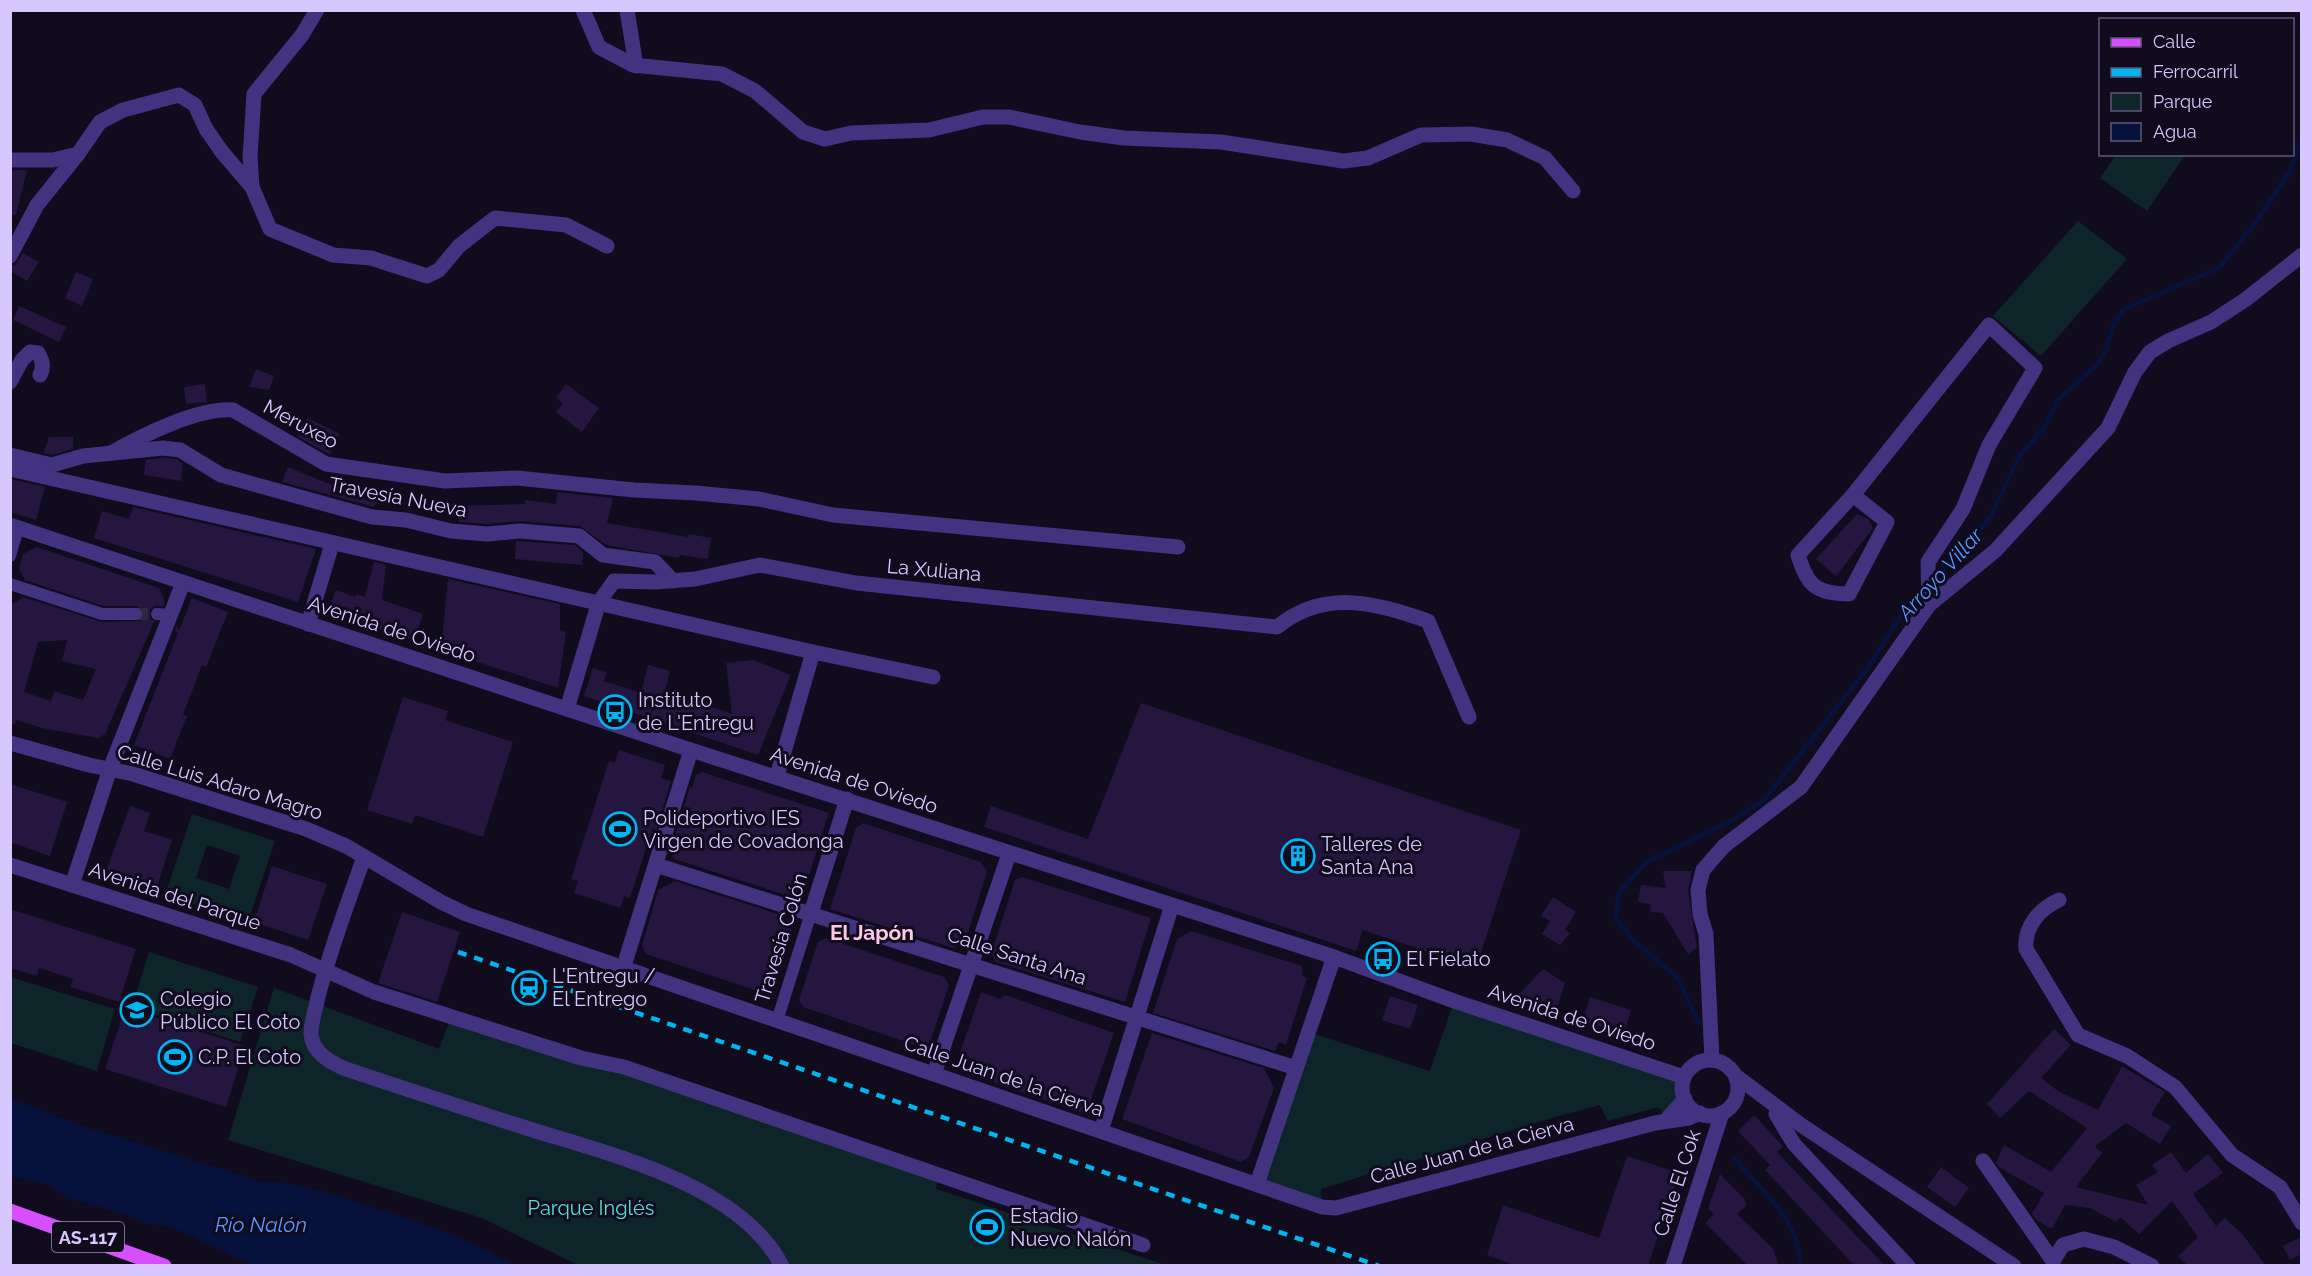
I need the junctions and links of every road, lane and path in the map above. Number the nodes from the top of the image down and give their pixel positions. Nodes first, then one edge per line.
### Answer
1 (317, 10) edge
2 (583, 10) edge
3 (627, 10) edge
4 (636, 66) junction
5 (78, 153) junction
6 (10, 160) edge
7 (252, 187) junction
8 (1573, 191) dead end
9 (607, 246) dead end
10 (2301, 255) edge
11 (10, 256) edge
12 (13, 374) edge
13 (40, 375) dead end
14 (111, 453) junction
15 (10, 455) edge
16 (10, 469) edge
17 (1852, 495) junction
18 (14, 526) edge
19 (332, 544) junction
20 (1178, 547) dead end
21 (10, 556) edge
22 (673, 581) junction
23 (183, 583) junction
24 (10, 584) edge
25 (599, 602) junction
26 (1929, 602) junction
27 (136, 614) tunnel mouth
28 (308, 624) junction
29 (813, 652) junction
30 (933, 677) dead end
31 (567, 709) junction
32 (1469, 717) dead end
33 (10, 743) edge
34 (691, 750) junction
35 (111, 770) junction
36 (777, 776) junction
37 (847, 799) junction
38 (346, 846) joint
39 (1009, 854) junction
40 (364, 857) junction
41 (10, 865) edge
42 (656, 865) junction
43 (72, 885) junction
44 (2059, 900) dead end
45 (1172, 905) junction
46 (811, 913) junction
47 (1334, 957) junction
48 (972, 964) junction
49 (623, 969) junction
50 (324, 970) junction
51 (1137, 1017) junction
52 (777, 1021) junction
53 (1712, 1060) junction
54 (1296, 1068) junction
55 (934, 1074) junction
56 (1736, 1076) junction
57 (1684, 1077) junction
58 (1736, 1098) junction
59 (1685, 1099) junction
60 (1700, 1113) junction
61 (1722, 1113) junction
62 (1776, 1114) junction
63 (1666, 1120) junction
64 (1801, 1125) junction
65 (1101, 1131) junction
66 (1983, 1161) dead end
67 (1257, 1184) junction
68 (10, 1211) edge
69 (2301, 1223) edge
70 (1143, 1245) dead end
71 (2053, 1263) edge
72 (164, 1266) edge
73 (782, 1266) edge
74 (1674, 1266) edge
75 (1908, 1266) edge
76 (2014, 1266) edge
77 (2152, 1266) edge

1 - 7 street
2 - 4 street
3 - 4 street
4 - 8 street
5 - 6 street
5 - 7 street
5 - 11 street
7 - 9 street
10 - 26 street
12 - 13 street
14 - 15 street, Travesía Nueva
14 - 20 street, Meruxeo
14 - 22 street, Travesía Nueva
16 - 19 street
17 - 17 street
17 - 26 street
18 - 21 street
18 - 23 street, Avenida de Oviedo
19 - 25 street
19 - 28 street
22 - 25 street, La Xuliana
22 - 32 street, La Xuliana
23 - 28 street, Avenida de Oviedo
23 - 35 street
24 - 27 street
25 - 29 street
25 - 31 street
26 - 53 street
28 - 31 street, Avenida de Oviedo
29 - 30 street
29 - 36 street
31 - 34 street, Avenida de Oviedo
33 - 35 street, Calle Luis Adaro Magro
34 - 36 street, Avenida de Oviedo
34 - 42 street
35 - 38 street, Calle Luis Adaro Magro
35 - 43 street
36 - 37 street, Avenida de Oviedo
37 - 39 street, Avenida de Oviedo
37 - 46 street, Travesía Colón
38 - 40 street, Calle Juan de la Cierva
39 - 45 street, Avenida de Oviedo
39 - 48 street
40 - 49 street, Calle Juan de la Cierva
40 - 50 street
41 - 43 street, Avenida del Parque
42 - 46 street, Calle Santa Ana
42 - 49 street
43 - 50 street, Avenida del Parque
44 - 69 street
45 - 47 street, Avenida de Oviedo
45 - 51 street
46 - 48 street, Calle Santa Ana
46 - 52 street, Travesía Colón
47 - 54 street
47 - 57 street, Avenida de Oviedo
48 - 51 street, Calle Santa Ana
48 - 55 street
49 - 52 street, Calle Juan de la Cierva
50 - 70 street, Avenida del Parque
50 - 73 street
51 - 54 street, Calle Santa Ana
51 - 65 street
52 - 55 street, Calle Juan de la Cierva
53 - 56 street
53 - 57 street
54 - 67 street
55 - 65 street, Calle Juan de la Cierva
56 - 58 street
56 - 64 street
57 - 59 street
58 - 61 street
58 - 62 street
59 - 60 street
59 - 63 street
60 - 61 street
60 - 63 street, Calle Juan de la Cierva
61 - 74 street, Calle El Cok
62 - 64 street
62 - 75 street
63 - 67 street, Calle Juan de la Cierva
64 - 76 street
65 - 67 street, Calle Juan de la Cierva
66 - 71 street
68 - 72 main road, AS-117
71 - 77 street

